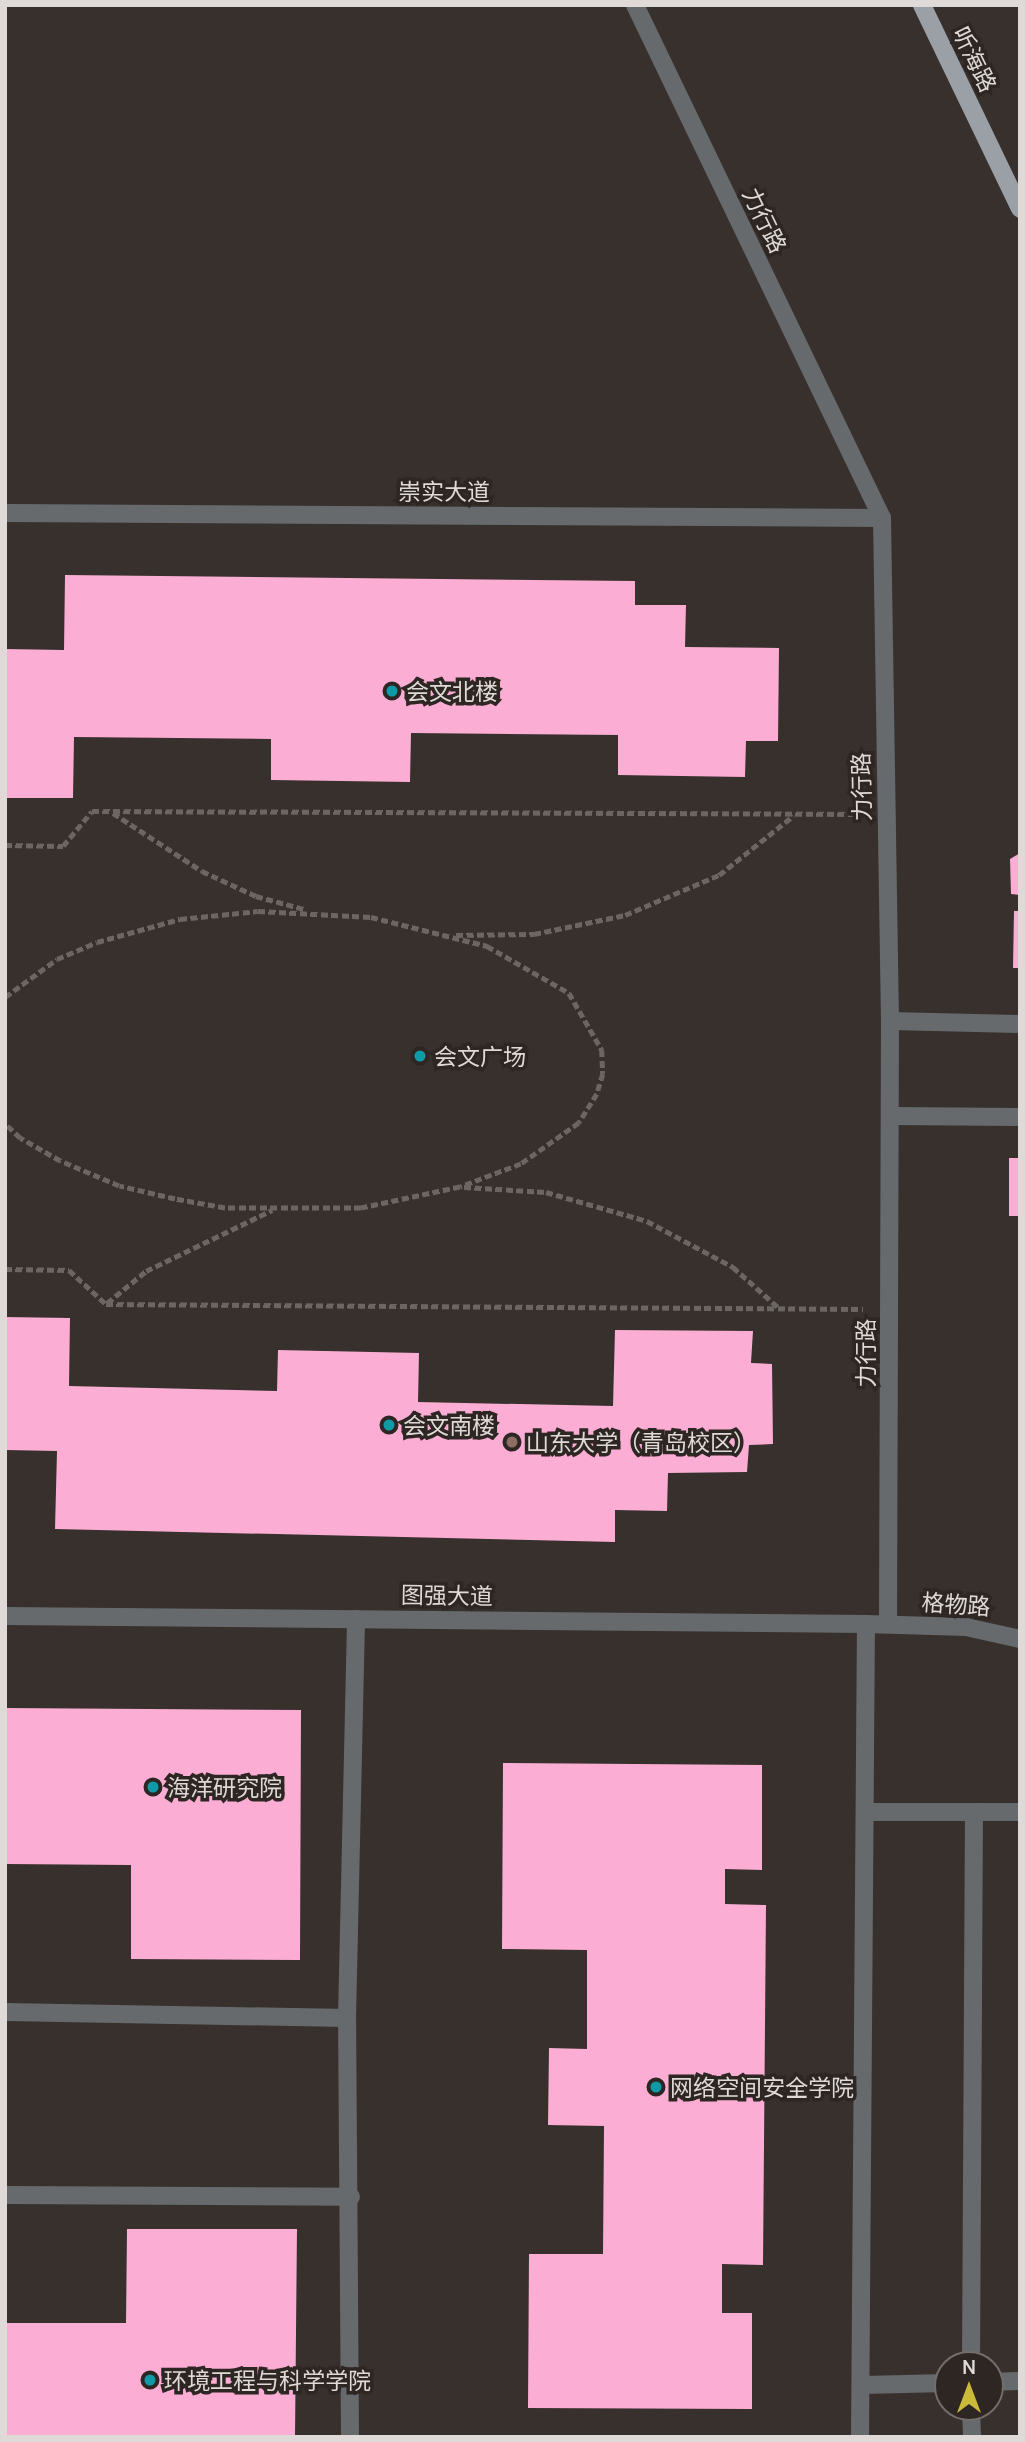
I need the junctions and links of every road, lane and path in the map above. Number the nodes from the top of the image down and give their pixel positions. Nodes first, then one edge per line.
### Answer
1 (635, 5) edge
2 (922, 5) edge
3 (1020, 209) edge
4 (5, 513) edge
5 (881, 518) junction
6 (113, 812) junction
7 (795, 814) junction
8 (886, 814) junction
9 (5, 845) edge
10 (321, 912) junction
11 (444, 933) junction
12 (5, 997) edge
13 (890, 1021) junction
14 (1020, 1024) edge
15 (890, 1115) junction
16 (1020, 1117) edge
17 (5, 1124) edge
18 (460, 1187) junction
19 (273, 1209) junction
20 (5, 1269) edge
21 (106, 1304) junction
22 (779, 1308) junction
23 (889, 1309) junction
24 (5, 1616) edge
25 (356, 1619) junction
26 (866, 1623) junction
27 (888, 1624) junction
28 (1020, 1639) edge
29 (864, 1812) junction
30 (974, 1812) junction
31 (1020, 1812) edge
32 (5, 2012) edge
33 (346, 2018) junction
34 (5, 2195) edge
35 (351, 2197) junction
36 (971, 2351) edge
37 (934, 2383) edge
38 (861, 2385) junction
39 (350, 2437) edge
40 (860, 2437) edge

1 - 5 lane, 力行路
2 - 3 main road, 听海路
4 - 5 lane, 崇实大道
5 - 8 lane, 力行路
6 - 7 path
6 - 9 path
6 - 10 path
7 - 8 path
7 - 11 path
8 - 13 lane, 力行路
10 - 11 path
10 - 12 path
11 - 18 path
13 - 14 lane
13 - 15 lane, 力行路
15 - 16 lane
15 - 23 lane, 力行路
17 - 19 path
18 - 19 path
18 - 22 path
19 - 21 path
20 - 21 path
21 - 22 path
22 - 23 path
23 - 27 lane, 力行路
24 - 25 lane, 图强大道
25 - 26 lane, 图强大道
25 - 33 lane
26 - 27 lane, 图强大道
26 - 29 lane
27 - 28 lane, 格物路
29 - 30 lane
29 - 38 lane
30 - 31 lane
30 - 36 lane
32 - 33 lane
33 - 35 lane
34 - 35 lane
35 - 39 lane
37 - 38 lane
38 - 40 lane

